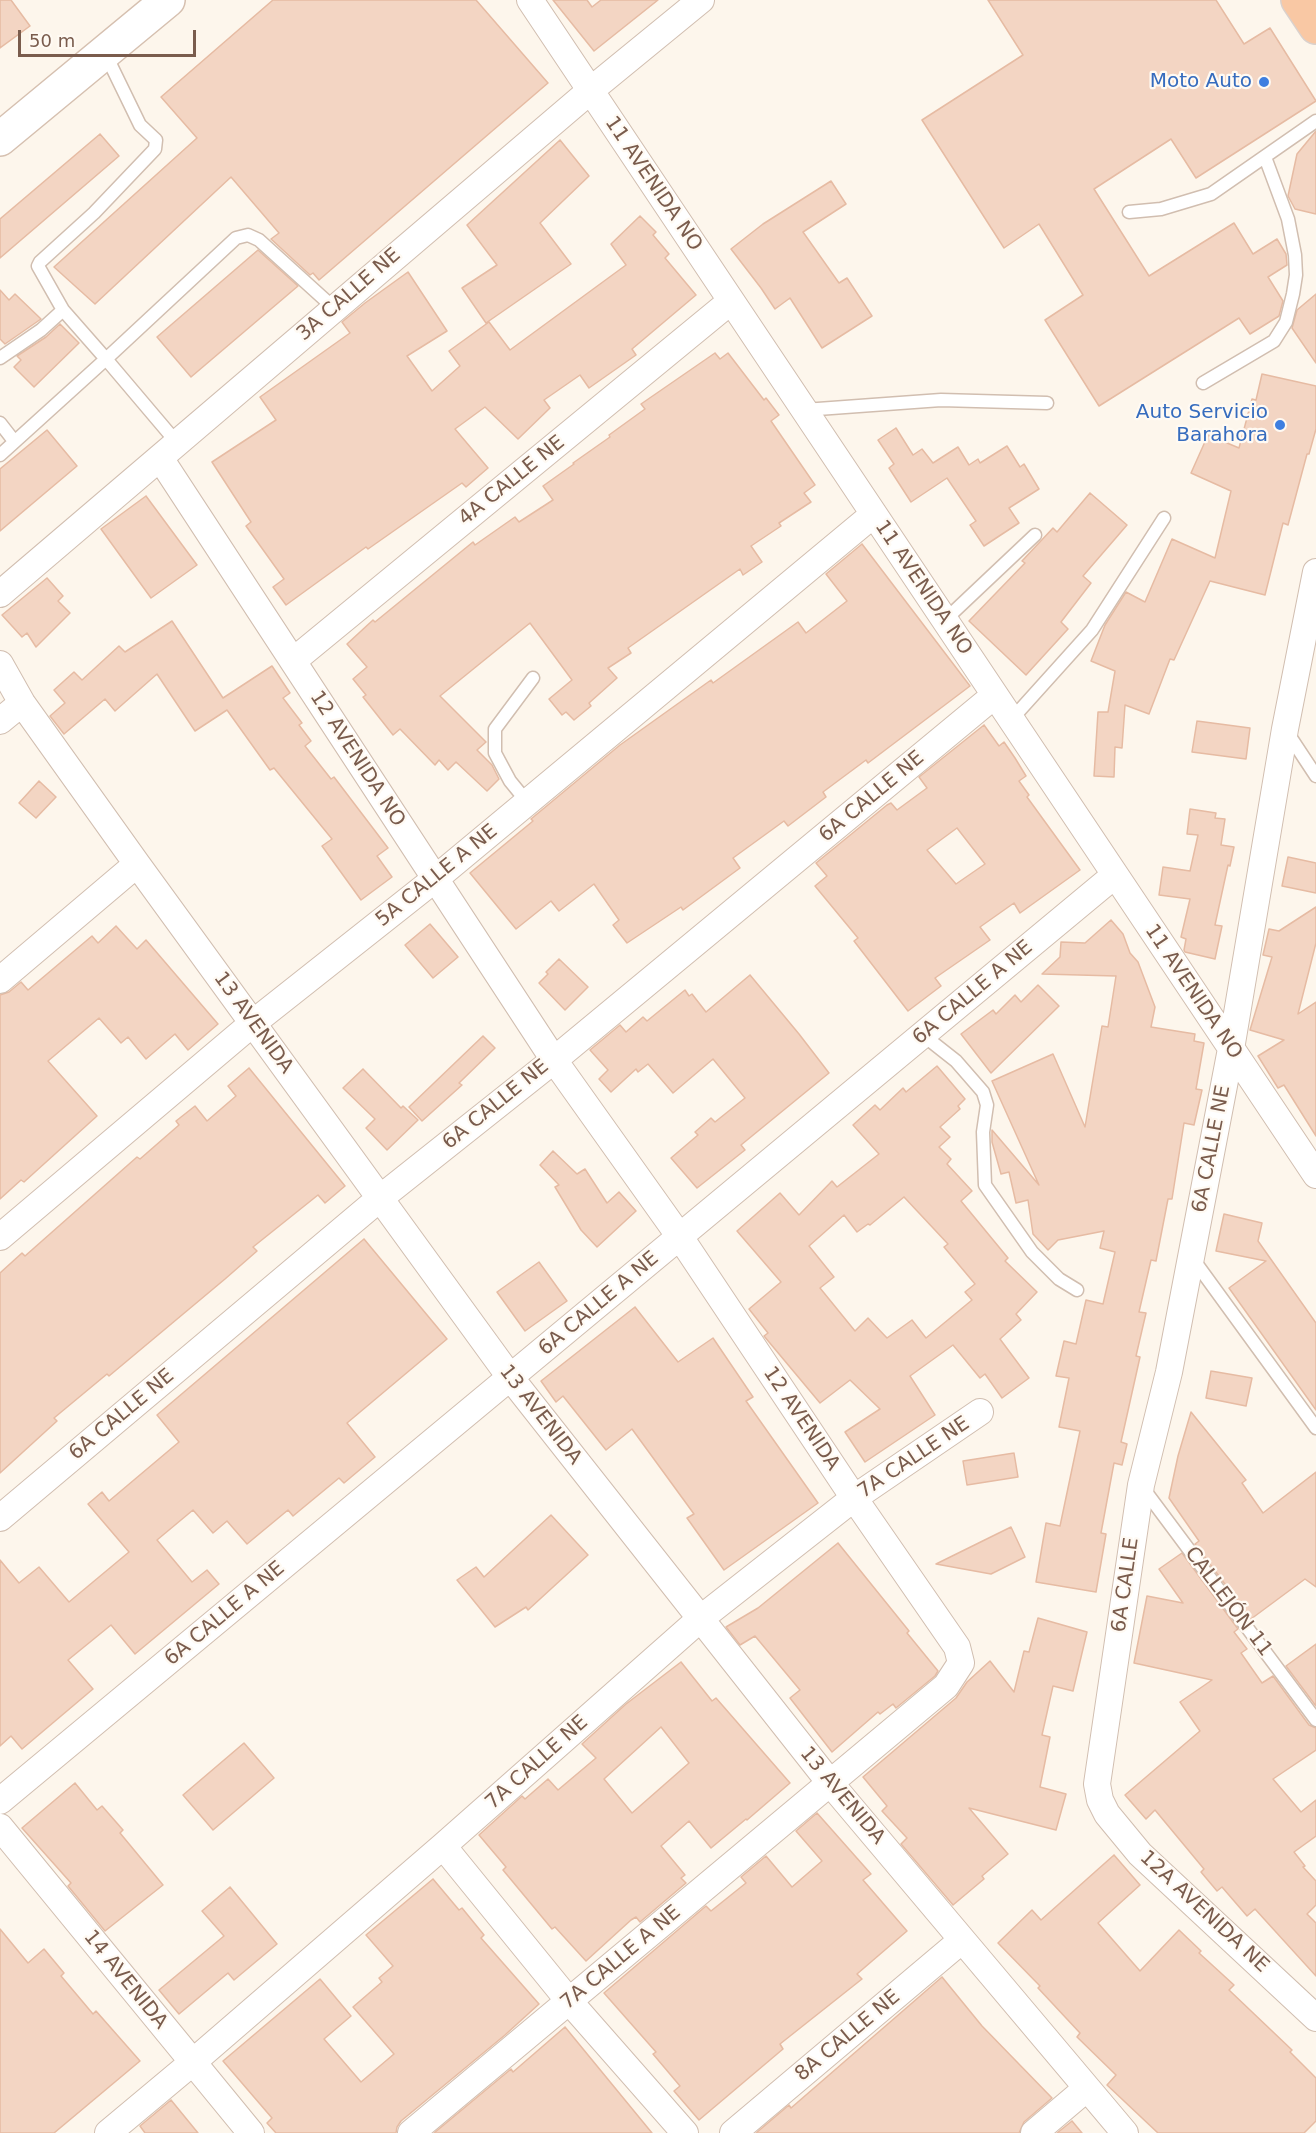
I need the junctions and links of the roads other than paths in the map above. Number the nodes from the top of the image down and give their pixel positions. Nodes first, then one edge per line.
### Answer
1 (168, 0) edge
2 (530, 0) edge
3 (701, 0) edge
4 (1298, 0) edge
5 (1316, 27) edge
6 (105, 52) junction
7 (591, 90) junction
8 (1316, 121) edge
9 (0, 139) edge
10 (1265, 157) junction
11 (1129, 212) dead end
12 (731, 301) junction
13 (334, 308) junction
14 (63, 310) junction
15 (0, 358) edge
16 (106, 359) junction
17 (1203, 383) dead end
18 (1047, 403) dead end
19 (804, 410) junction
20 (0, 423) edge
21 (14, 441) junction
22 (169, 451) junction
23 (0, 454) edge
24 (874, 514) junction
25 (1164, 518) dead end
26 (1035, 535) dead end
27 (1316, 572) edge
28 (0, 594) edge
29 (945, 620) junction
30 (293, 661) junction
31 (0, 664) edge
32 (532, 678) dead end
33 (995, 695) junction
34 (22, 704) junction
35 (1011, 720) junction
36 (0, 721) edge
37 (1285, 729) junction
38 (1316, 776) edge
39 (528, 803) junction
40 (137, 864) junction
41 (1115, 875) junction
42 (435, 879) junction
43 (0, 980) edge
44 (253, 1023) junction
45 (922, 1035) junction
46 (1231, 1049) junction
47 (554, 1060) junction
48 (1316, 1175) edge
49 (380, 1199) junction
50 (0, 1237) edge
51 (680, 1237) junction
52 (1191, 1256) junction
53 (1077, 1290) dead end
54 (1169, 1372) joint
55 (510, 1377) junction
56 (980, 1412) dead end
57 (1316, 1428) edge
58 (1141, 1485) junction
59 (854, 1498) junction
60 (0, 1518) edge
61 (700, 1619) junction
62 (1316, 1720) edge
63 (831, 1784) junction
64 (1100, 1800) joint
65 (0, 1802) edge
66 (0, 1827) edge
67 (443, 1846) junction
68 (962, 1940) junction
69 (569, 2001) junction
70 (1316, 2018) edge
71 (193, 2062) junction
72 (1087, 2088) junction
73 (108, 2133) edge
74 (251, 2133) edge
75 (411, 2133) edge
76 (685, 2133) edge
77 (733, 2133) edge
78 (1034, 2133) edge
79 (1125, 2133) edge

1 - 6 main road
2 - 7 street, 11 AVENIDA NO
3 - 7 street, 3A CALLE NE
4 - 5 highway
6 - 9 main road
6 - 14 lane
7 - 12 street, 11 AVENIDA NO
7 - 13 street, 3A CALLE NE
8 - 10 lane
10 - 11 lane
10 - 17 lane
12 - 19 street, 11 AVENIDA NO
12 - 30 street, 4A CALLE NE
13 - 16 lane
13 - 22 street, 3A CALLE NE
14 - 15 lane
14 - 16 lane
16 - 21 lane
16 - 22 lane
18 - 19 lane
19 - 24 street, 11 AVENIDA NO
20 - 21 lane
21 - 23 lane
22 - 28 street, 3A CALLE NE
22 - 30 street, 12 AVENIDA NO
24 - 29 street, 11 AVENIDA NO
24 - 39 street, 5A CALLE A NE
25 - 35 lane
26 - 29 lane
27 - 37 street, 6A CALLE NE
29 - 33 street, 11 AVENIDA NO
30 - 42 street, 12 AVENIDA NO
31 - 34 street, 13 AVENIDA
32 - 39 lane
33 - 35 street, 11 AVENIDA NO
33 - 47 street, 6A CALLE NE
34 - 36 street
34 - 40 street, 13 AVENIDA
35 - 41 street, 11 AVENIDA NO
37 - 38 lane
37 - 46 street, 6A CALLE NE
39 - 42 street, 5A CALLE A NE
40 - 43 street
40 - 44 street, 13 AVENIDA
41 - 45 street, 6A CALLE A NE
41 - 46 street, 11 AVENIDA NO
42 - 44 street, 5A CALLE A NE
42 - 47 street, 12 AVENIDA NO
44 - 49 street, 13 AVENIDA
44 - 50 street, 5A CALLE A NE
45 - 51 street, 6A CALLE A NE
45 - 53 lane
46 - 48 street, 11 AVENIDA NO
46 - 52 street, 6A CALLE NE
47 - 49 street, 6A CALLE NE
47 - 51 street, 12 AVENIDA
49 - 55 street, 13 AVENIDA
49 - 60 street, 6A CALLE NE
51 - 55 street, 6A CALLE A NE
51 - 59 street, 12 AVENIDA
52 - 54 street, 6A CALLE NE
52 - 57 lane
54 - 58 street, 6A CALLE
55 - 61 street, 13 AVENIDA
55 - 65 street, 6A CALLE A NE
56 - 59 street, 7A CALLE NE
58 - 62 lane, CALLEJÓN 11
58 - 64 street, 6A CALLE
59 - 61 street, 7A CALLE NE
59 - 63 street, 12 AVENIDA
61 - 63 street, 13 AVENIDA
61 - 67 street, 7A CALLE NE
63 - 68 street, 13 AVENIDA
63 - 69 street, 7A CALLE A NE
64 - 70 street, 12A AVENIDA NE
66 - 71 street, 14 AVENIDA
67 - 69 street
67 - 71 street, 7A CALLE NE
68 - 72 street, 13 AVENIDA
68 - 77 street, 8A CALLE NE
69 - 75 street, 7A CALLE A NE
69 - 76 street
71 - 73 street, 7A CALLE NE
71 - 74 street, 14 AVENIDA
72 - 78 street
72 - 79 street, 13 AVENIDA

